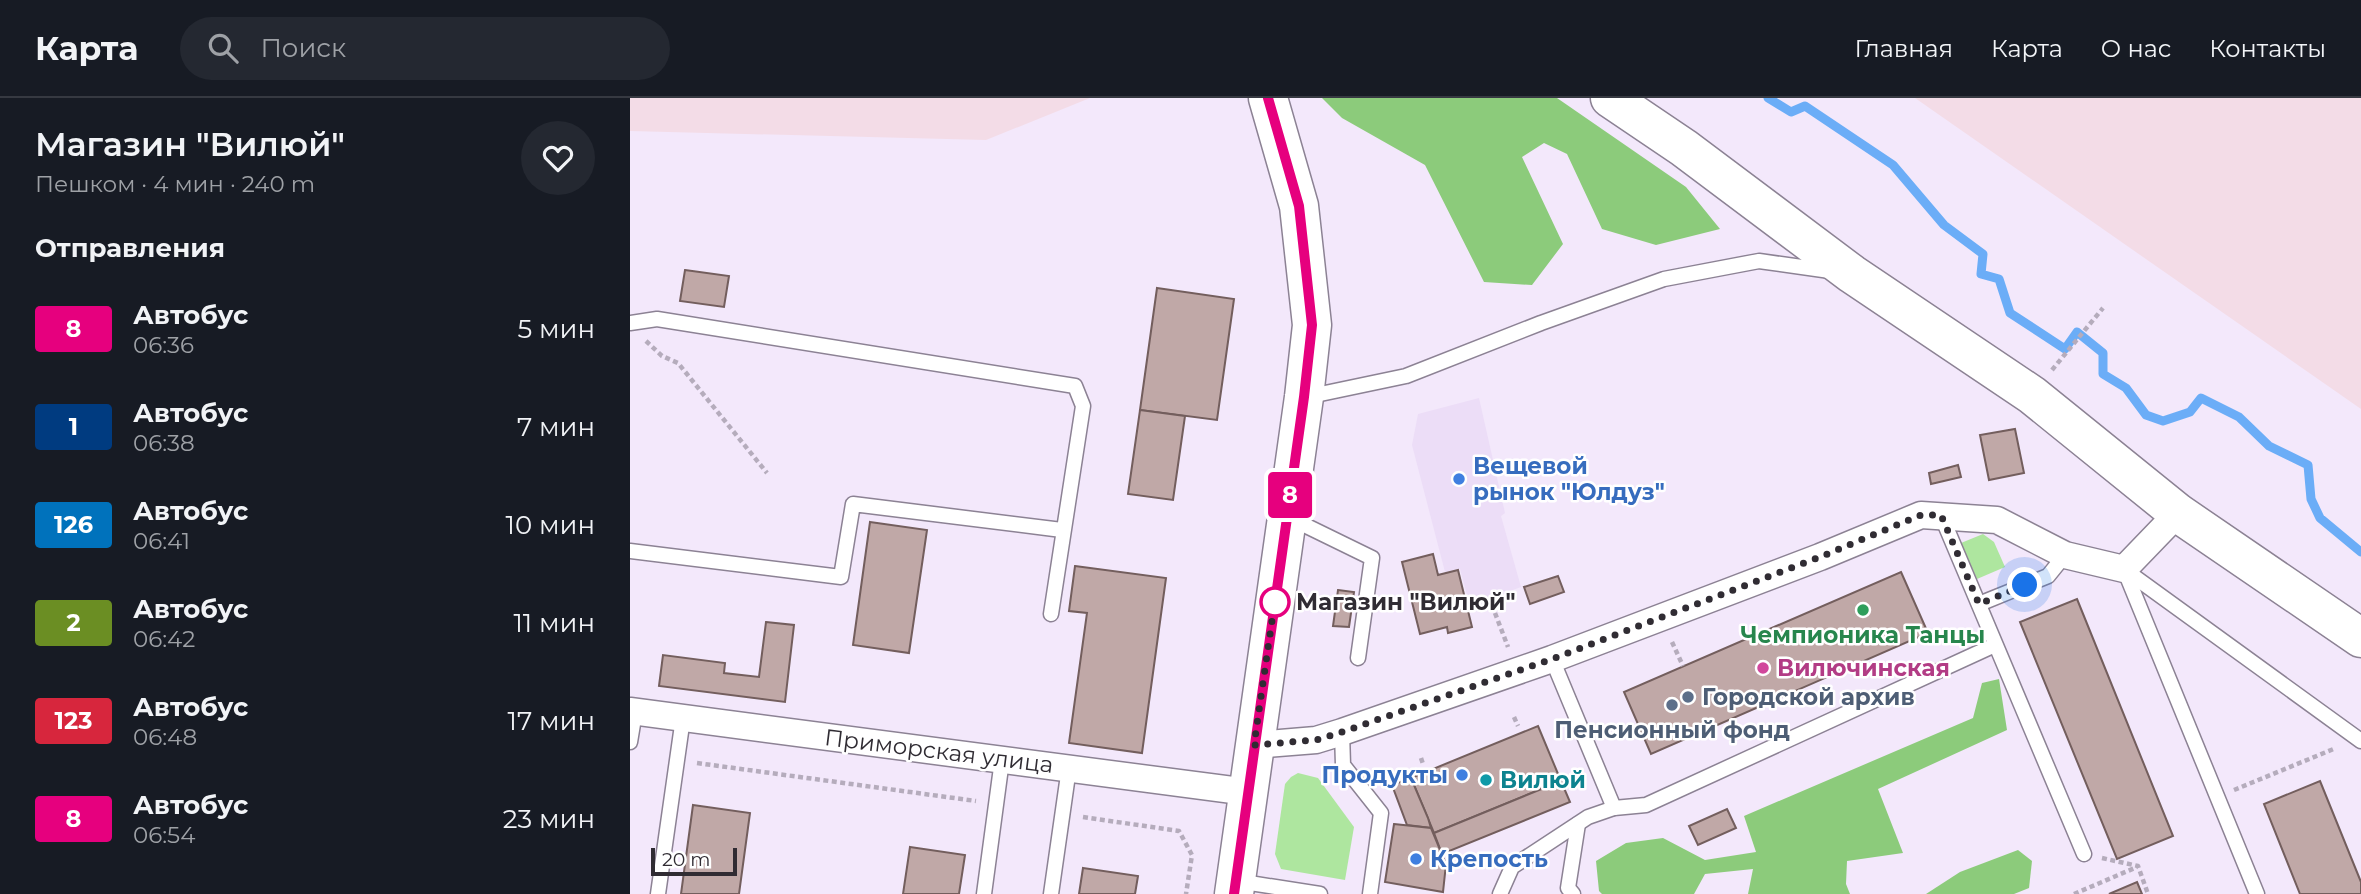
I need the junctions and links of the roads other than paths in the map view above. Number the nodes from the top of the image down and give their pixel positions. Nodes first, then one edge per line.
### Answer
1 (1268, 98) edge
2 (1610, 98) edge
3 (1852, 274) junction
4 (634, 328) edge
5 (1304, 397) junction
6 (2178, 513) junction
7 (1941, 515) junction
8 (1287, 517) junction
9 (1062, 530) junction
10 (630, 551) edge
11 (2065, 555) junction
12 (2124, 569) junction
13 (1979, 604) junction
14 (1051, 614) dead end
15 (2361, 638) edge
16 (1995, 645) junction
17 (1358, 658) dead end
18 (1552, 659) junction
19 (632, 711) edge
20 (683, 718) junction
21 (1342, 732) junction
22 (2360, 740) edge
23 (630, 742) edge
24 (1254, 745) junction
25 (1002, 760) junction
26 (1069, 768) junction
27 (1248, 792) junction
28 (1614, 808) junction
29 (1578, 824) junction
30 (2084, 854) road end
31 (1235, 888) edge
32 (658, 894) edge
33 (984, 894) edge
34 (1052, 894) edge
35 (1320, 894) edge
36 (1370, 894) edge
37 (1500, 894) edge
38 (1573, 894) edge
39 (2257, 894) edge

1 - 5 street
2 - 3 street
3 - 5 lane
3 - 6 street
4 - 9 lane
5 - 8 street
6 - 12 street
6 - 15 street
7 - 11 street
7 - 13 lane
7 - 18 street
8 - 17 lane
8 - 24 street
9 - 10 lane
9 - 14 lane
11 - 12 street
11 - 13 lane
12 - 22 lane
12 - 39 lane
13 - 16 lane
16 - 28 lane
16 - 30 lane
18 - 21 street
18 - 28 lane
19 - 20 street, Приморская улица
19 - 23 lane
20 - 25 street, Приморская улица
20 - 32 lane
21 - 24 street
21 - 36 lane
24 - 27 street
25 - 26 street, Приморская улица
25 - 33 lane
26 - 27 street, Приморская улица
26 - 34 lane
27 - 31 street
28 - 29 lane
29 - 37 lane
29 - 38 lane
31 - 35 lane

